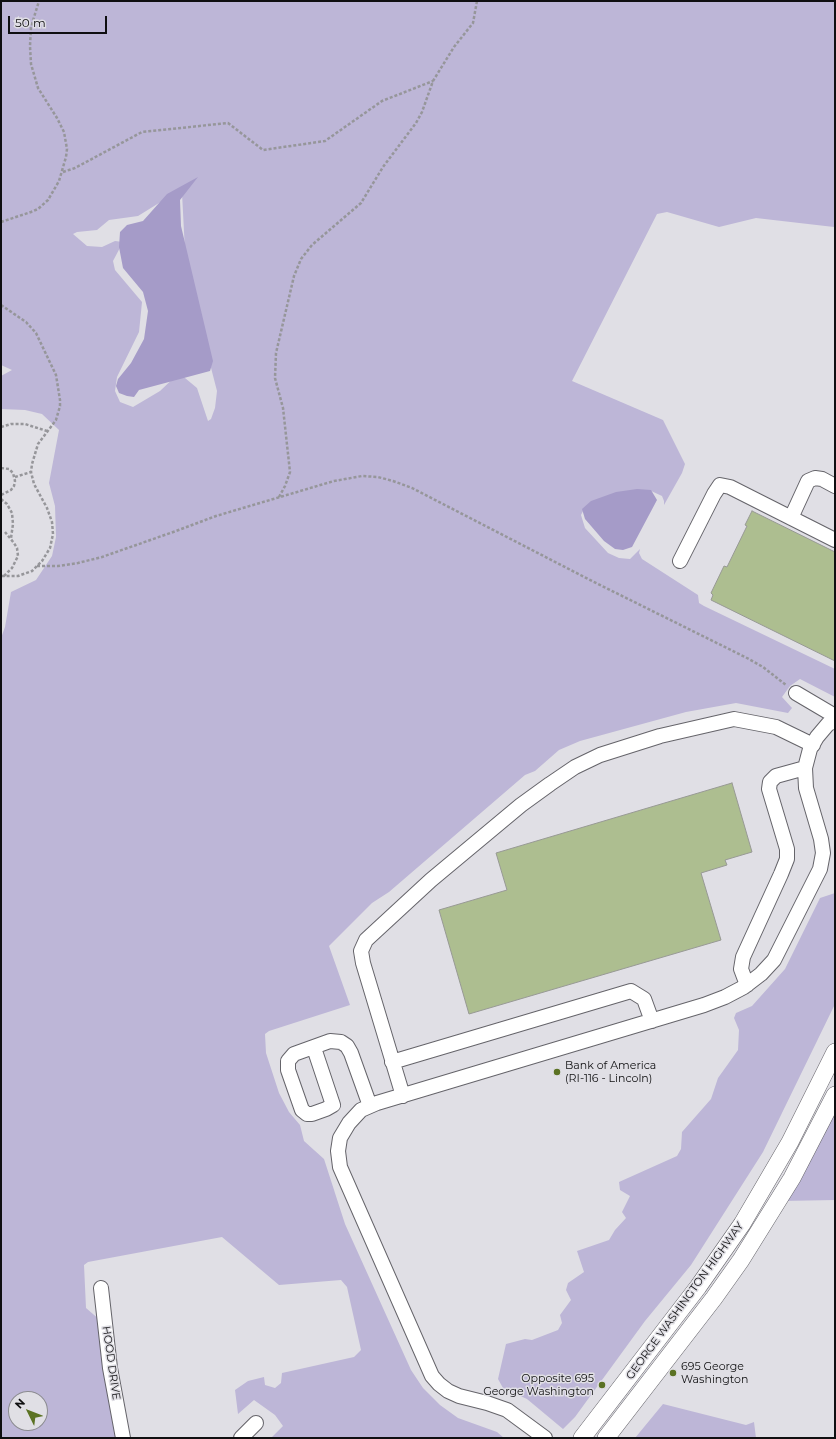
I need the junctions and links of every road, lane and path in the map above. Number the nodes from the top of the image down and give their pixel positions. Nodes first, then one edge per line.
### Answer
1 (39, 1) edge
2 (477, 1) edge
3 (433, 81) junction
4 (63, 172) junction
5 (1, 222) edge
6 (1, 306) edge
7 (1, 427) edge
8 (47, 432) junction
9 (1, 468) edge
10 (31, 472) junction
11 (15, 477) junction
12 (835, 486) edge
13 (1, 495) edge
14 (279, 498) junction
15 (1, 499) edge
16 (791, 518) junction
17 (5, 532) dead end
18 (10, 538) junction
19 (835, 540) edge
20 (680, 561) dead end
21 (37, 566) junction
22 (1, 576) edge
23 (796, 693) joint
24 (835, 716) edge
25 (835, 721) edge
26 (812, 745) junction
27 (805, 768) junction
28 (747, 985) junction
29 (652, 1021) junction
30 (314, 1048) junction
31 (835, 1052) edge
32 (392, 1062) junction
33 (835, 1095) edge
34 (403, 1096) junction
35 (370, 1106) junction
36 (101, 1288) dead end
37 (256, 1422) dead end
38 (123, 1438) edge
39 (241, 1438) edge
40 (545, 1438) edge
41 (582, 1438) edge
42 (606, 1438) edge

1 - 4 path
2 - 3 path
3 - 4 path
3 - 14 path
4 - 5 path
6 - 8 path
7 - 8 path
8 - 10 path
9 - 11 path
10 - 11 path
10 - 21 path
11 - 13 path
12 - 16 street
14 - 21 path
14 - 23 path
15 - 18 path
16 - 19 street
16 - 20 street
17 - 18 path
18 - 22 path
21 - 22 path
23 - 24 street
25 - 26 street
26 - 27 street
26 - 32 street
27 - 28 street
27 - 28 street
28 - 29 street
29 - 32 street
29 - 34 street
30 - 30 street
30 - 35 street
31 - 41 main road, GEORGE WASHINGTON HIGHWAY
32 - 34 street
33 - 42 main road, GEORGE WASHINGTON HIGHWAY
34 - 35 street
35 - 40 street
36 - 38 street, HOOD DRIVE
37 - 39 street

